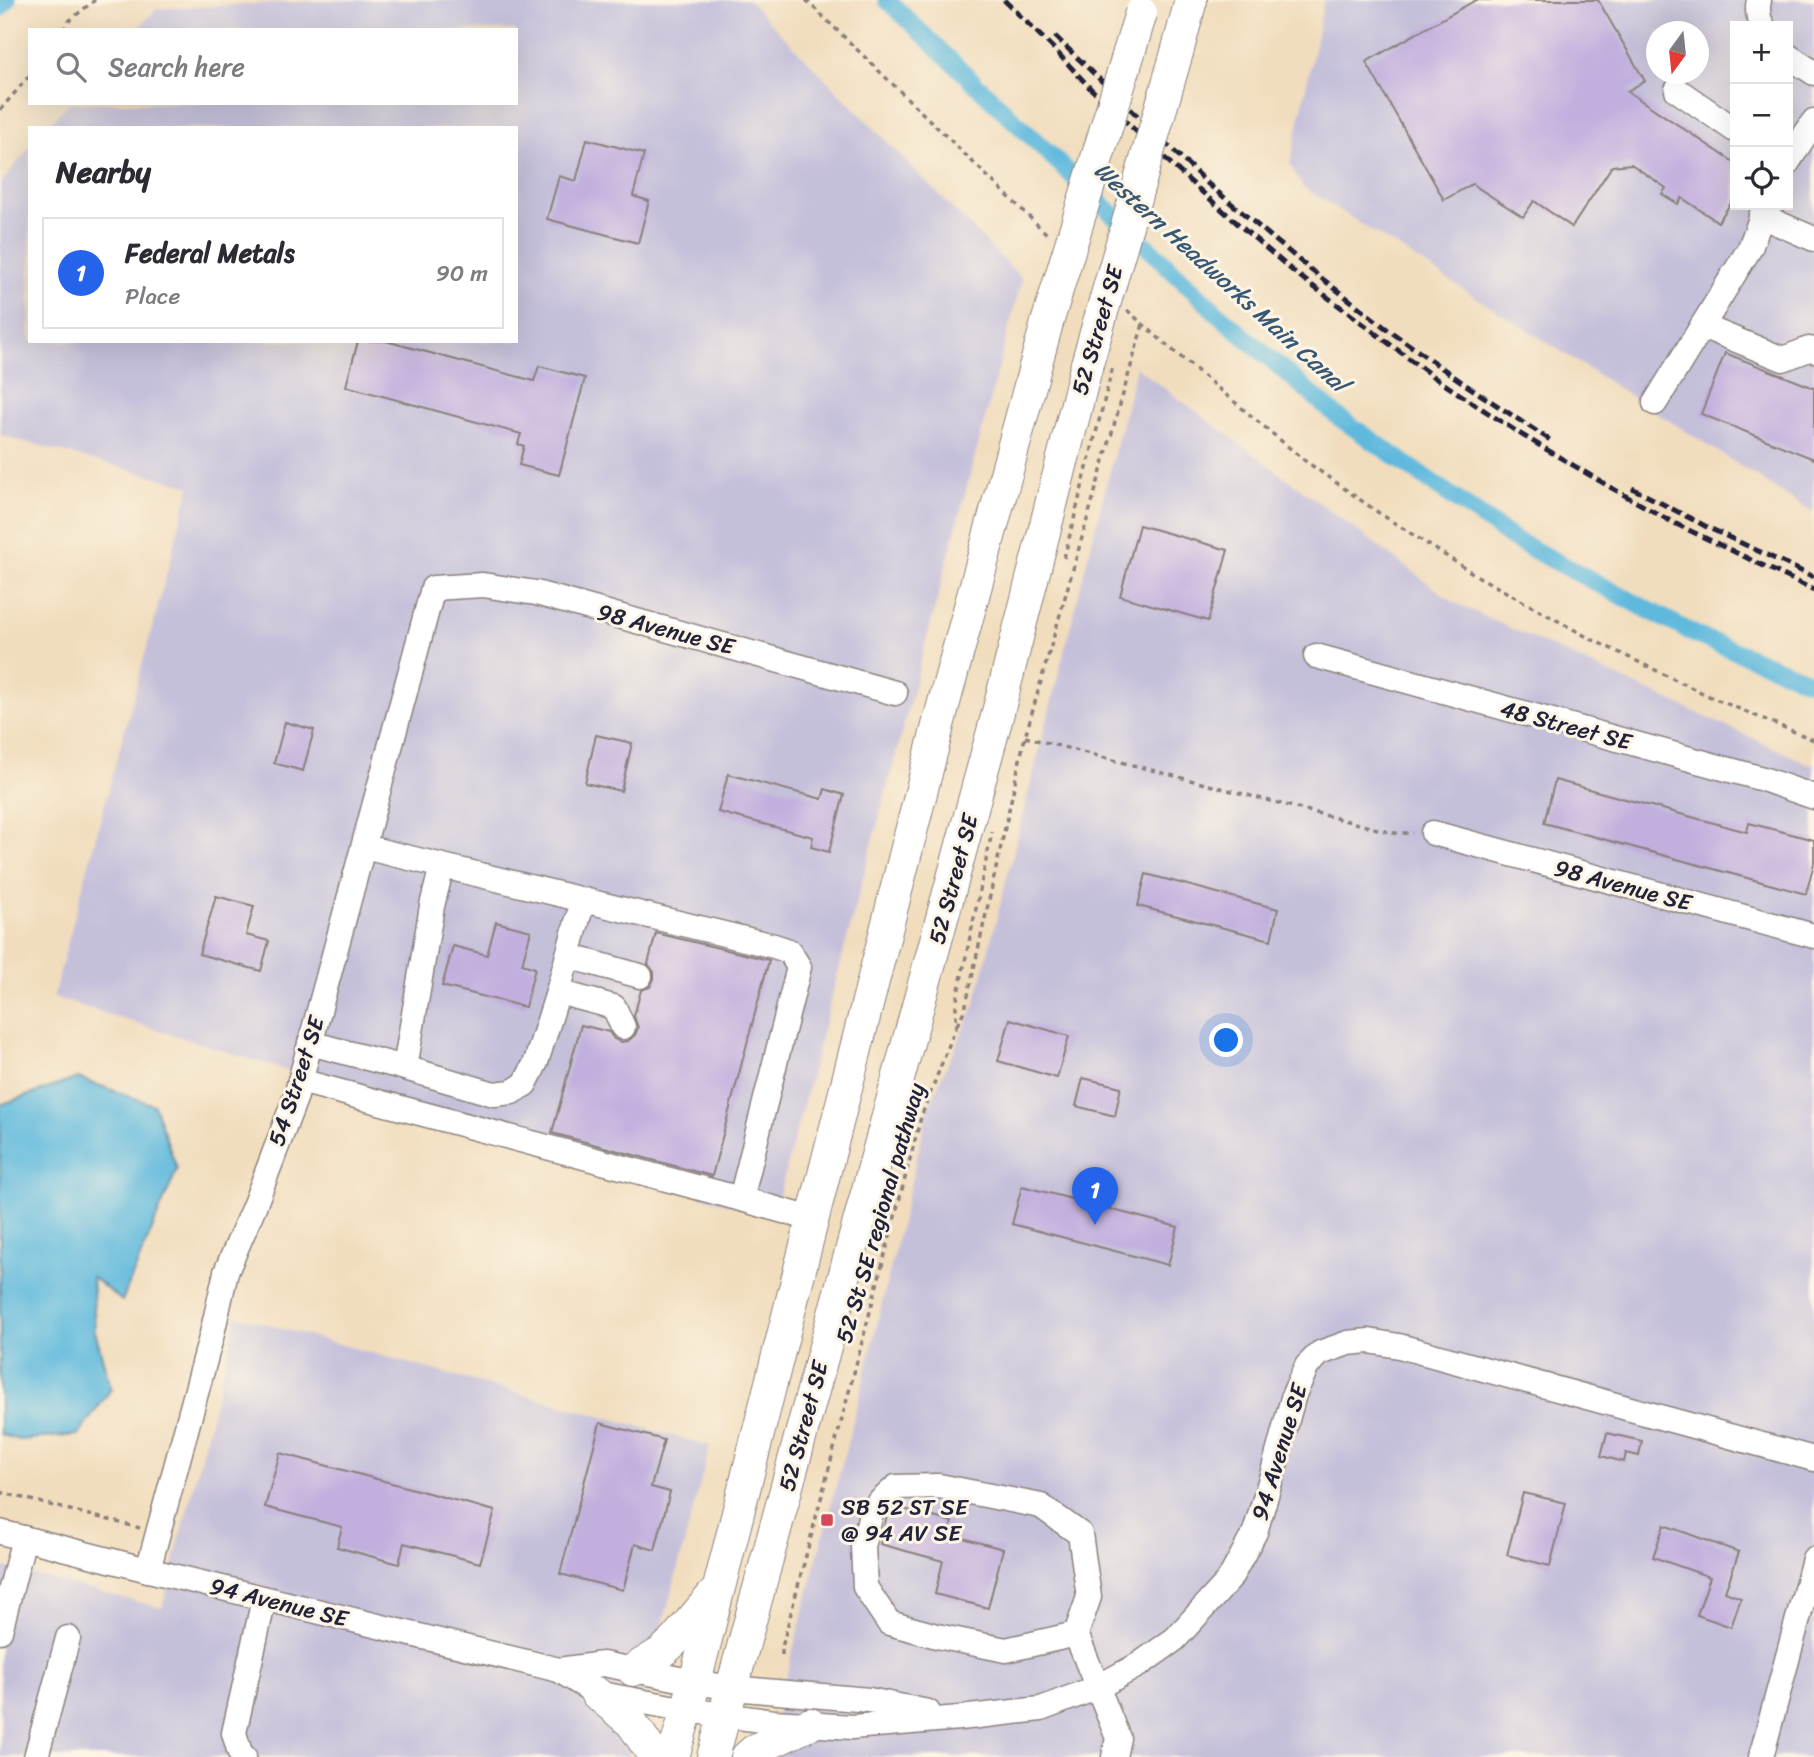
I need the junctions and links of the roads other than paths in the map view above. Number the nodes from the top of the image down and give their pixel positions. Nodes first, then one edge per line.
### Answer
1 (1191, 0) edge
2 (1142, 7) edge
3 (1793, 59) edge
4 (1814, 73) edge
5 (1677, 90) dead end
6 (1814, 121) edge
7 (1730, 127) edge
8 (1793, 154) edge
9 (1764, 210) edge
10 (1814, 239) edge
11 (1702, 326) junction
12 (1814, 350) edge
13 (1656, 403) dead end
14 (433, 588) joint
15 (1316, 656) dead end
16 (895, 693) dead end
17 (1814, 797) edge
18 (1433, 834) road end
19 (364, 847) junction
20 (442, 866) junction
21 (583, 900) junction
22 (1814, 936) edge
23 (568, 956) junction
24 (640, 976) dead end
25 (558, 992) junction
26 (623, 1027) dead end
27 (310, 1043) junction
28 (405, 1068) junction
29 (300, 1081) junction
30 (741, 1199) junction
31 (812, 1219) junction
32 (1814, 1459) edge
33 (0, 1532) edge
34 (24, 1538) junction
35 (1814, 1559) edge
36 (148, 1570) junction
37 (718, 1589) junction
38 (264, 1599) junction
39 (1, 1622) edge
40 (1076, 1634) junction
41 (68, 1638) dead end
42 (559, 1670) junction
43 (633, 1670) junction
44 (1098, 1687) junction
45 (596, 1693) junction
46 (691, 1696) junction
47 (728, 1702) junction
48 (960, 1718) junction
49 (810, 1724) junction
50 (36, 1757) edge
51 (244, 1757) edge
52 (655, 1757) edge
53 (673, 1757) edge
54 (713, 1757) edge
55 (747, 1757) edge
56 (1114, 1757) edge
57 (1761, 1757) edge

1 - 47 main road, 52 Street SE, bridge
2 - 31 main road, 52 Street SE, bridge
3 - 4 street
5 - 7 street
6 - 8 street
9 - 10 street
9 - 11 street
11 - 12 street
11 - 13 street
14 - 16 street, 98 Avenue SE
14 - 19 street, 54 Street SE
15 - 17 street, 48 Street SE
18 - 22 street, 98 Avenue SE
19 - 20 street
19 - 27 street, 54 Street SE
20 - 21 street
20 - 28 street
21 - 23 street
21 - 30 street
23 - 24 street
23 - 25 street
25 - 26 street
25 - 28 street
27 - 28 street
27 - 29 street, 54 Street SE
29 - 30 street
29 - 36 street, 54 Street SE
30 - 31 street
31 - 37 main road, 52 Street SE
32 - 44 street, 94 Avenue SE
33 - 34 street, 94 Avenue SE
34 - 36 street, 94 Avenue SE
34 - 39 street
35 - 57 street
36 - 38 street, 94 Avenue SE
37 - 43 main road
37 - 46 main road, 52 Street SE
38 - 42 street, 94 Avenue SE
38 - 51 street
40 - 40 street
40 - 44 street
41 - 50 street
42 - 43 street, 94 Avenue SE
42 - 45 street, 94 Avenue SE
43 - 46 street, 94 Avenue SE
44 - 48 street, 94 Avenue SE
44 - 56 street
45 - 46 street, 94 Avenue SE
45 - 52 main road
46 - 47 street, 94 Avenue SE
46 - 53 main road, 52 Street SE
47 - 48 street, 94 Avenue SE
47 - 49 street, 94 Avenue SE
47 - 54 main road, 52 Street SE
48 - 49 street, 94 Avenue SE
49 - 55 main road

